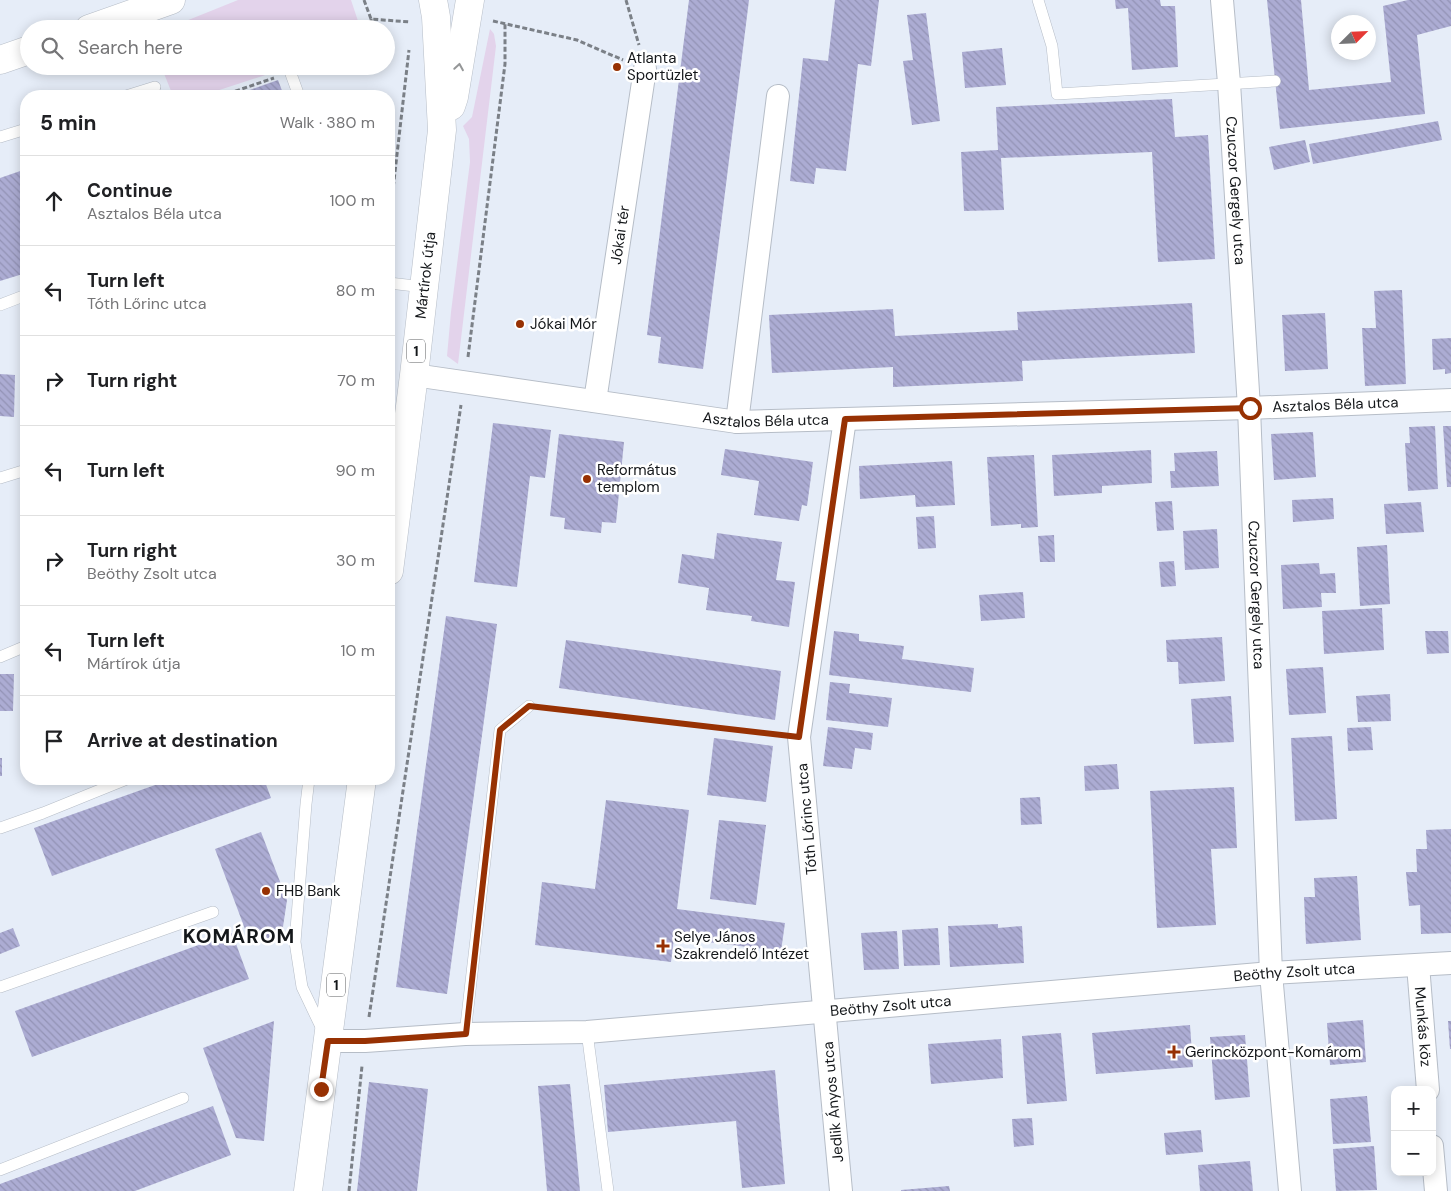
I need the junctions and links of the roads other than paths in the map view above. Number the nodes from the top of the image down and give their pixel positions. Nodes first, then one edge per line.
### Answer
1 (171, 0) edge
2 (433, 0) edge
3 (470, 0) edge
4 (1038, 0) edge
5 (1222, 0) edge
6 (114, 20) edge
7 (20, 53) edge
8 (0, 60) edge
9 (645, 69) road end
10 (291, 75) edge
11 (1275, 81) dead end
12 (1229, 83) junction
13 (155, 86) dead end
14 (143, 90) edge
15 (297, 90) edge
16 (778, 96) dead end
17 (442, 130) junction
18 (20, 131) edge
19 (0, 137) edge
20 (395, 284) edge
21 (424, 287) junction
22 (20, 297) edge
23 (0, 304) edge
24 (414, 375) junction
25 (1451, 400) edge
26 (595, 401) junction
27 (1250, 408) junction
28 (845, 419) junction
29 (737, 422) junction
30 (20, 472) edge
31 (0, 478) edge
32 (395, 524) edge
33 (20, 648) edge
34 (0, 656) edge
35 (529, 706) road end
36 (112, 785) edge
37 (308, 785) edge
38 (361, 785) edge
39 (0, 828) edge
40 (213, 912) dead end
41 (1451, 963) edge
42 (1418, 965) junction
43 (1270, 973) junction
44 (0, 988) edge
45 (825, 1012) junction
46 (587, 1032) junction
47 (466, 1034) junction
48 (328, 1041) junction
49 (1428, 1086) edge
50 (184, 1098) dead end
51 (0, 1170) edge
52 (1435, 1176) edge
53 (308, 1191) edge
54 (608, 1191) edge
55 (841, 1191) edge
56 (1290, 1191) edge
57 (1436, 1191) edge

1 - 6 main road
2 - 17 main road, Mártírok útja / 1
17 -> 3 main road, Mártírok útja / 1
4 - 12 lane
5 - 12 street, Czuczor Gergely utca
7 - 8 main road
9 - 26 street, Jókai tér
10 - 15 lane
11 - 12 lane
12 - 27 street, Czuczor Gergely utca
13 - 14 lane
16 - 29 street
17 - 21 main road, Mártírok útja / 1
18 - 19 lane
20 - 21 lane
21 - 24 main road, Mártírok útja / 1
22 - 23 lane
24 - 26 street, Asztalos Béla utca
24 - 32 main road, Mártírok útja / 1
25 - 27 street, Asztalos Béla utca
26 - 29 street, Asztalos Béla utca
27 - 28 street, Asztalos Béla utca
27 - 43 street, Czuczor Gergely utca
28 - 29 street, Asztalos Béla utca
28 - 45 street, Tóth Lőrinc utca
30 - 31 lane
33 - 34 lane
35 - 47 lane
36 - 39 lane
37 - 48 lane
38 - 48 main road, 1
40 - 44 lane
41 - 42 street, Beöthy Zsolt utca
42 - 43 street, Beöthy Zsolt utca
42 - 49 street, Munkás köz
43 - 45 street, Beöthy Zsolt utca
43 - 56 street, Czuczor Gergely utca
45 - 46 street, Beöthy Zsolt utca
45 - 55 street, Jedlik Ányos utca
46 - 47 street, Beöthy Zsolt utca
46 - 54 lane
47 - 48 street, Beöthy Zsolt utca
48 - 53 main road, 1
50 - 51 lane
52 - 57 street

